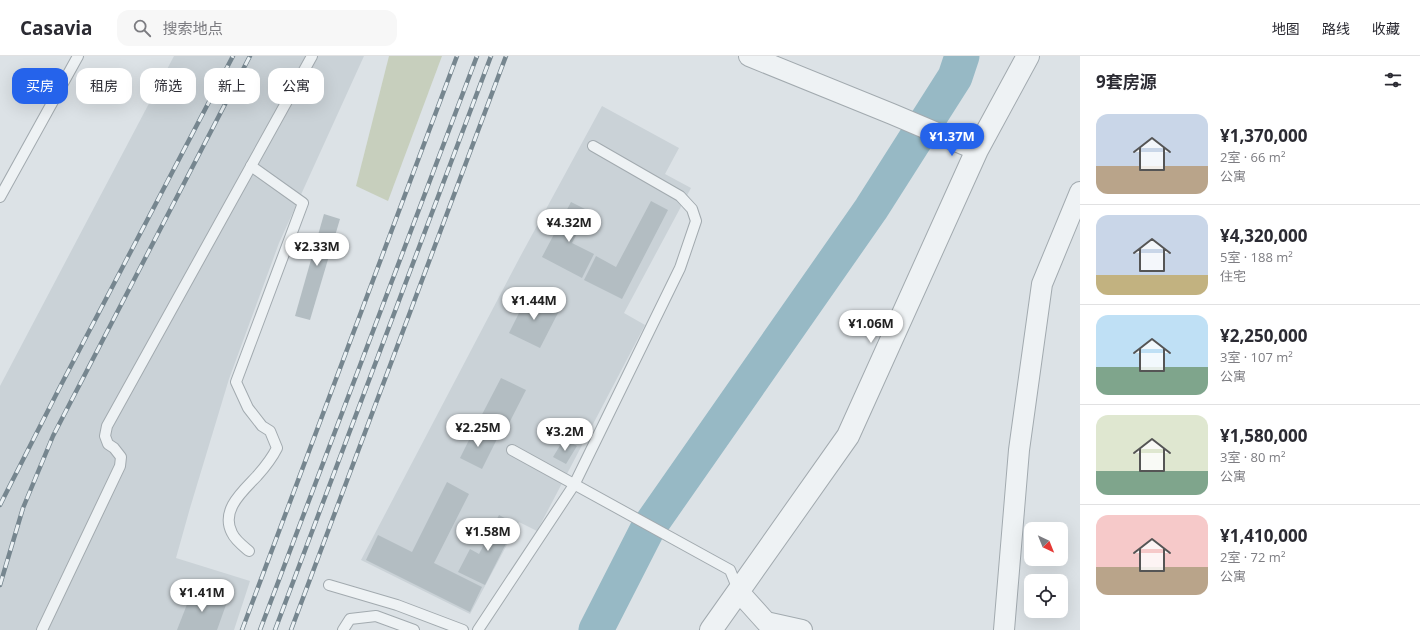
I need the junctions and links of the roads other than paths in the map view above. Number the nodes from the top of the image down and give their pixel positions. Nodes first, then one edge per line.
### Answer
1 (78, 56) edge
2 (312, 56) edge
3 (749, 56) edge
4 (1028, 56) edge
5 (594, 146) dead end
6 (977, 150) junction
7 (251, 166) junction
8 (1080, 192) edge
9 (0, 197) edge
10 (512, 450) dead end
11 (574, 485) junction
12 (248, 551) dead end
13 (329, 585) dead end
14 (739, 592) junction
15 (42, 630) edge
16 (343, 630) edge
17 (414, 630) edge
18 (463, 630) edge
19 (478, 630) edge
20 (711, 630) edge
21 (802, 630) edge
22 (1004, 630) edge

1 - 9 lane
2 - 7 lane
3 - 6 street
4 - 6 street
5 - 11 lane
6 - 14 street
7 - 12 lane
7 - 15 lane
8 - 22 street
10 - 11 lane
11 - 14 lane
11 - 19 lane
13 - 18 lane
14 - 20 street
14 - 21 street
16 - 17 lane

